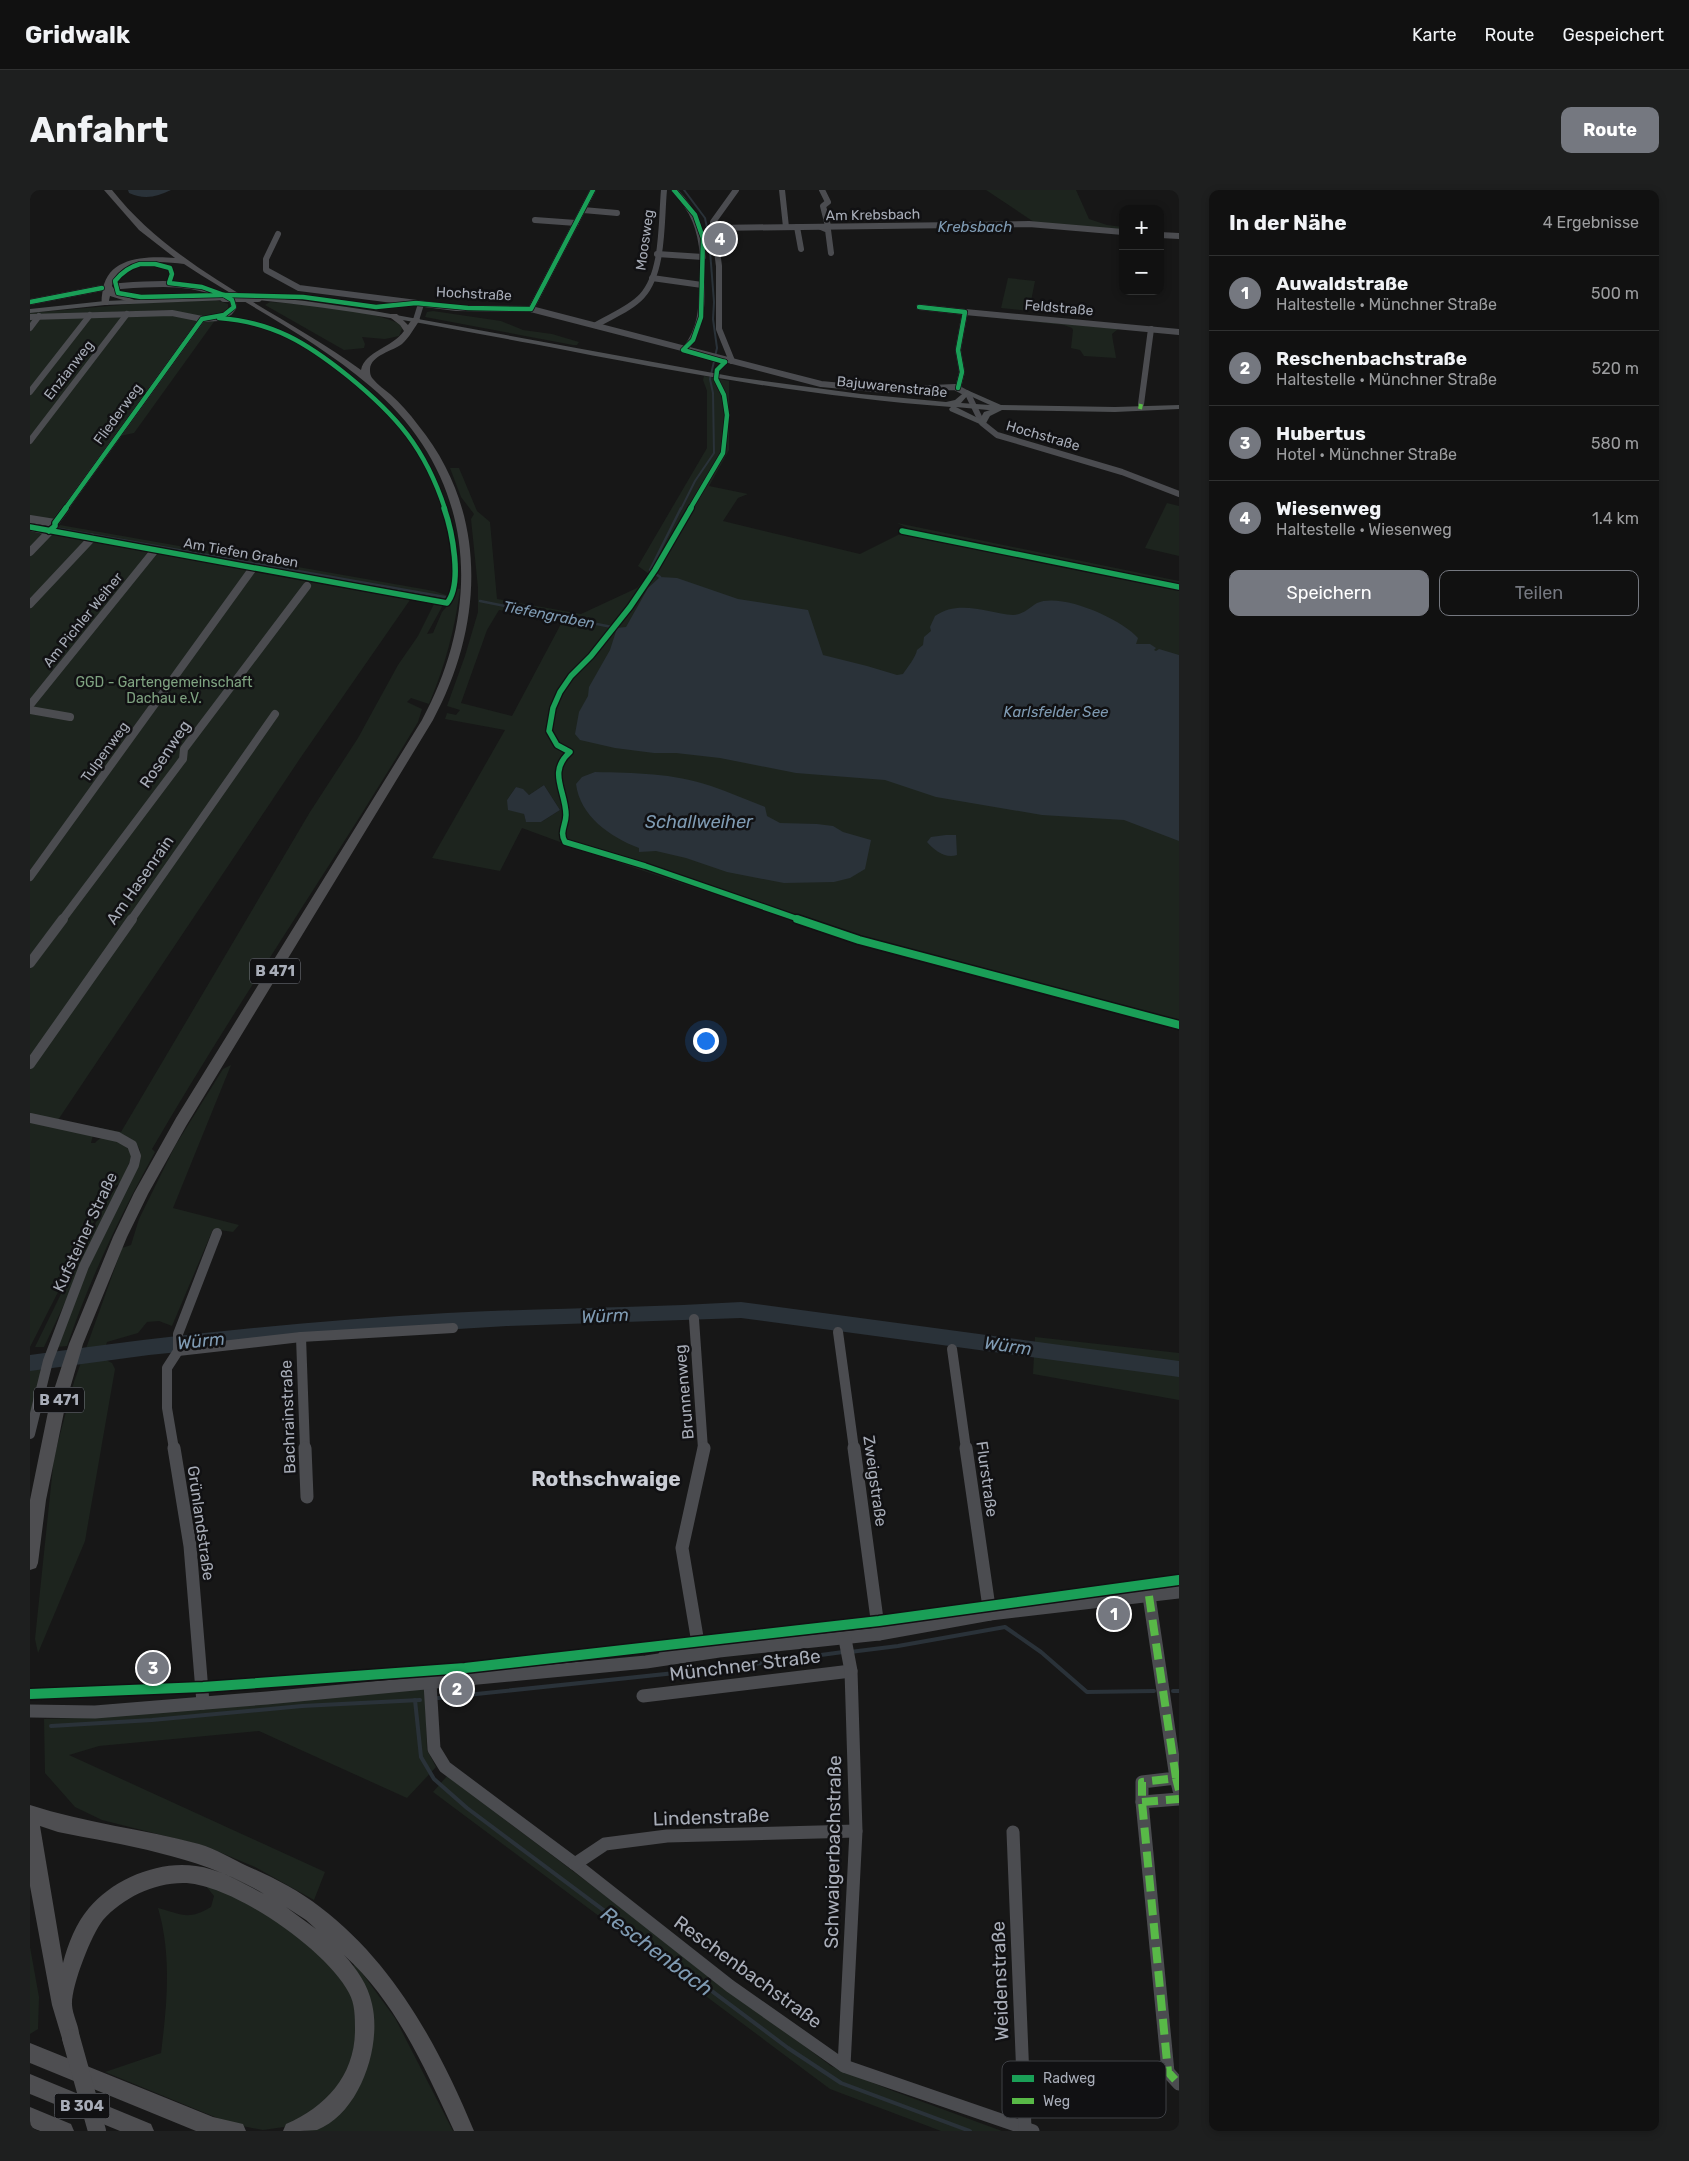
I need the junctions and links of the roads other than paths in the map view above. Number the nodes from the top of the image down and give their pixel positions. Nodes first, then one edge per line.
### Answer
1 (108, 190) edge
2 (593, 190) edge
3 (664, 190) edge
4 (674, 190) edge
5 (736, 190) edge
6 (782, 190) edge
7 (822, 190) edge
8 (582, 210) junction
9 (617, 213) dead end
10 (535, 220) dead end
11 (576, 223) junction
12 (786, 227) junction
13 (797, 227) junction
14 (824, 227) junction
15 (714, 228) junction
16 (1119, 232) edge
17 (278, 234) dead end
18 (1164, 235) edge
19 (1179, 236) edge
20 (157, 241) junction
21 (801, 249) dead end
22 (831, 253) dead end
23 (657, 254) junction
24 (139, 262) junction
25 (185, 262) junction
26 (652, 278) junction
27 (120, 286) dead end
28 (106, 288) junction
29 (133, 301) junction
30 (30, 302) edge
31 (105, 303) junction
32 (420, 304) junction
33 (919, 307) dead end
34 (456, 308) junction
35 (532, 309) junction
36 (30, 310) edge
37 (420, 311) junction
38 (965, 312) junction
39 (90, 314) junction
40 (127, 314) junction
41 (39, 316) junction
42 (394, 316) junction
43 (30, 317) edge
44 (202, 319) junction
45 (416, 320) junction
46 (596, 325) junction
47 (30, 328) edge
48 (1150, 329) junction
49 (408, 331) junction
50 (1179, 332) edge
51 (686, 348) junction
52 (378, 354) junction
53 (334, 356) junction
54 (732, 361) junction
55 (367, 379) junction
56 (958, 388) junction
57 (30, 392) edge
58 (967, 392) junction
59 (932, 404) junction
60 (1141, 404) dead end
61 (975, 407) junction
62 (1179, 407) edge
63 (1007, 408) junction
64 (982, 423) junction
65 (30, 440) edge
66 (1179, 494) edge
67 (30, 519) edge
68 (30, 528) edge
69 (53, 528) junction
70 (92, 538) dead end
71 (155, 550) dead end
72 (30, 552) edge
73 (252, 568) dead end
74 (307, 586) dead end
75 (30, 604) edge
76 (30, 705) edge
77 (30, 710) edge
78 (275, 714) dead end
79 (70, 717) dead end
80 (30, 877) edge
81 (30, 963) edge
82 (30, 1064) edge
83 (30, 1118) edge
84 (217, 1233) dead end
85 (694, 1319) dead end
86 (452, 1328) dead end
87 (838, 1332) dead end
88 (301, 1337) junction
89 (952, 1349) dead end
90 (178, 1351) junction
91 (30, 1434) edge
92 (307, 1496) dead end
93 (30, 1563) edge
94 (1179, 1592) edge
95 (1149, 1596) junction
96 (990, 1614) junction
97 (879, 1634) junction
98 (845, 1639) junction
99 (646, 1662) junction
100 (851, 1671) junction
101 (430, 1683) junction
102 (643, 1696) dead end
103 (203, 1703) junction
104 (30, 1711) edge
105 (1177, 1784) edge
106 (1179, 1799) edge
107 (1142, 1802) junction
108 (30, 1814) edge
109 (30, 1820) edge
110 (856, 1831) junction
111 (1013, 1832) dead end
112 (575, 1864) junction
113 (33, 1867) edge
114 (62, 2005) junction
115 (30, 2053) edge
116 (1025, 2061) edge
117 (844, 2066) junction
118 (30, 2084) edge
119 (1179, 2084) edge
120 (30, 2117) edge
121 (217, 2129) edge
122 (1029, 2129) edge
123 (64, 2131) edge
124 (97, 2131) edge
125 (144, 2131) edge
126 (236, 2131) edge
127 (293, 2131) edge
128 (464, 2131) edge

1 - 20 highway, B 471
2 - 8 street
3 - 23 street, Moosweg
4 - 23 street
5 - 15 street
6 - 12 street
7 - 14 street
8 - 9 street
8 - 11 street
10 - 11 street
11 - 35 street
12 - 13 street, Am Krebsbach
12 - 15 street, Am Krebsbach
13 - 14 street, Am Krebsbach
13 - 21 street
14 - 16 street, Am Krebsbach
14 - 22 street
15 - 54 street
17 - 32 street, Hochstraße
18 - 19 street
20 - 24 highway
20 - 25 highway, B 471
23 - 26 street, Moosweg
24 - 25 highway
24 - 28 highway
25 - 53 highway, B 471
26 - 46 street, Moosweg
26 - 51 street
27 - 44 street
28 - 29 highway
28 - 30 street
28 - 31 highway
29 - 31 main road
29 - 42 main road, Bajuwarenstraße, bridge
31 - 36 main road
32 - 34 street, Hochstraße
32 - 37 street, Hochstraße
33 - 38 street, Feldstraße
34 - 35 street, Hochstraße
34 - 37 street
35 - 46 street, Hochstraße
37 - 45 street, Hochstraße
38 - 48 street, Feldstraße
38 - 56 street
39 - 40 street
39 - 41 street
39 - 57 street
40 - 44 street
40 - 65 street, Enzianweg
41 - 43 street
41 - 47 street
42 - 45 main road, Bajuwarenstraße
42 - 49 highway
44 - 69 street, Fliederweg
45 - 49 highway
45 - 59 main road, Bajuwarenstraße
46 - 51 street, Hochstraße
48 - 50 street, Feldstraße
48 - 60 street
49 - 52 highway
51 - 54 street, Hochstraße
52 - 53 highway
52 - 55 highway
53 - 55 highway, B 471
54 - 56 street, Hochstraße
55 - 93 highway, B 471
56 - 58 street, Hochstraße
58 - 59 main road
58 - 61 street
58 - 63 main road
59 - 61 main road, Bajuwarenstraße
59 - 64 main road
61 - 63 main road, Bajuwarenstraße
61 - 64 street
62 - 63 main road, Bajuwarenstraße
63 - 64 main road
64 - 66 street, Hochstraße
67 - 69 street
68 - 69 street
69 - 72 street, Fliederweg
70 - 75 street
71 - 76 street, Am Pichler Weiher
73 - 80 street, Tulpenweg
74 - 81 street, Rosenweg
77 - 79 street
78 - 82 street, Am Hasenrain
83 - 91 street, Kufsteiner Straße
84 - 90 street, Grünlandstraße
85 - 99 street, Brunnenweg
86 - 88 street
87 - 97 street, Zweigstraße
88 - 90 street
88 - 92 street, Bachrainstraße
89 - 96 street, Flurstraße
90 - 103 street, Grünlandstraße
94 - 95 street, Münchner Straße
95 - 96 street, Münchner Straße
95 - 105 street
96 - 97 street, Münchner Straße
97 - 98 street, Münchner Straße
98 - 99 street, Münchner Straße
98 - 100 street, Schwaigerbachstraße
99 - 101 street, Münchner Straße
100 - 102 street, Münchner Straße
100 - 110 street, Schwaigerbachstraße
101 - 103 street, Münchner Straße
101 - 112 street, Reschenbachstraße
103 - 104 street, Münchner Straße
105 - 107 street
106 - 107 street
107 - 119 street
108 - 128 highway
109 - 113 highway
110 - 112 street, Lindenstraße
110 - 117 street, Schwaigerbachstraße
111 - 116 street, Weidenstraße
112 - 117 street, Reschenbachstraße
113 - 114 highway
114 - 124 highway, bridge
114 - 127 highway
115 - 121 highway
117 - 122 street, Reschenbachstraße
118 - 125 highway, B 304
120 - 123 highway, B 304
121 - 126 highway

